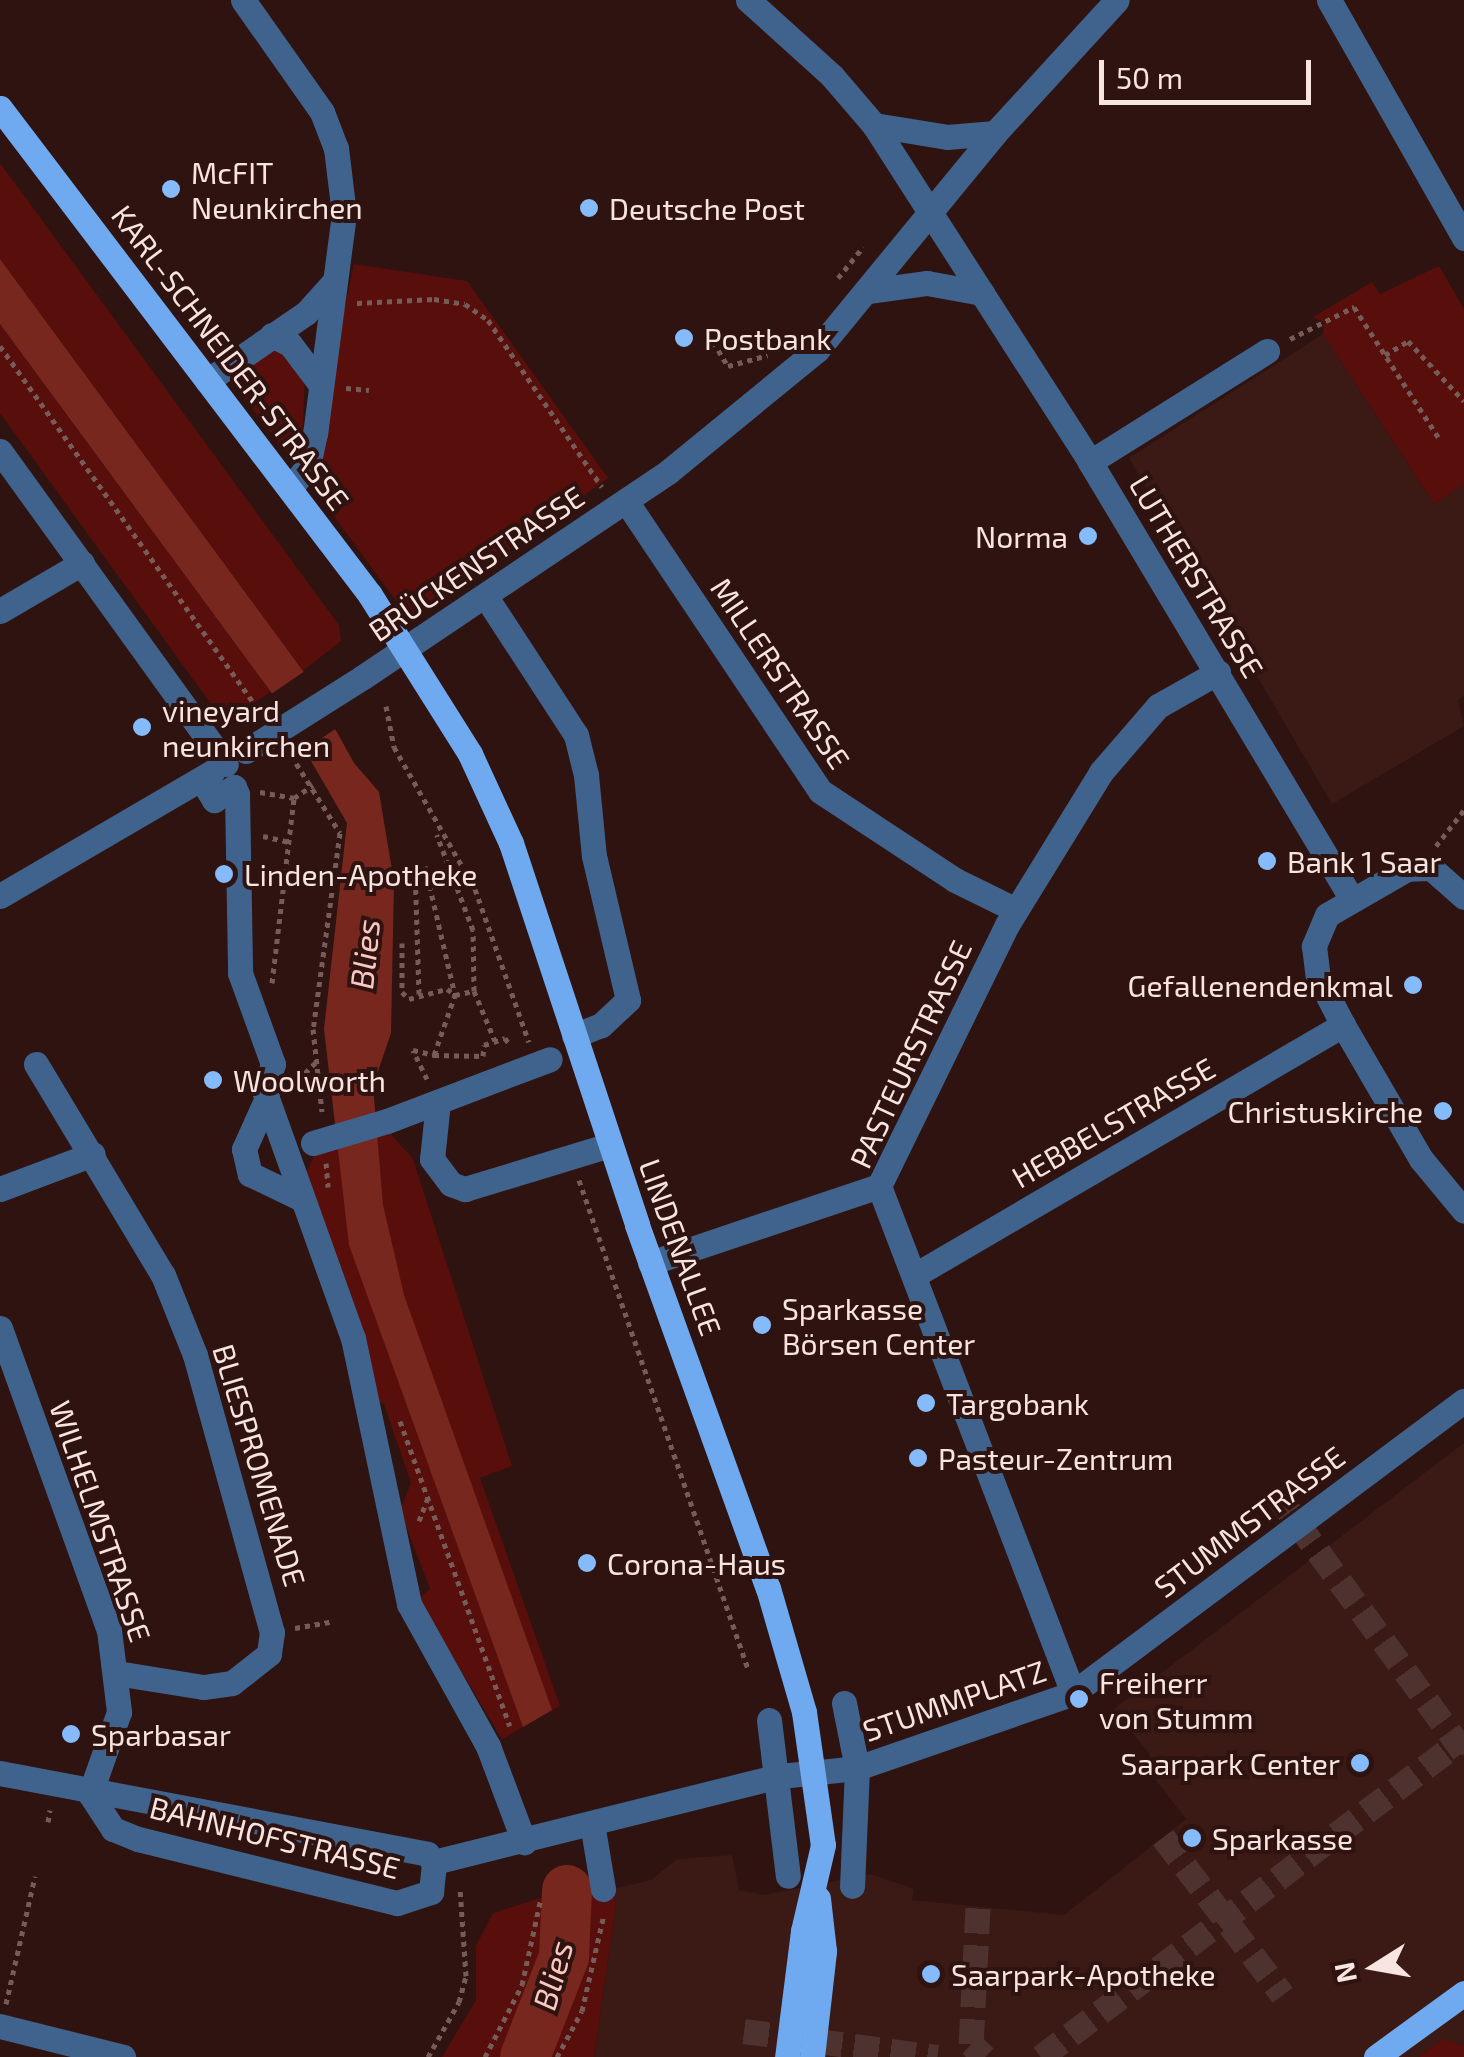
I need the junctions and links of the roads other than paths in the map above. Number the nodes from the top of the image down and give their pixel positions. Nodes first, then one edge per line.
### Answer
1 (243, 0) edge
2 (748, 0) edge
3 (1117, 0) edge
4 (1329, 0) edge
5 (0, 108) edge
6 (874, 126) junction
7 (994, 132) junction
8 (930, 213) junction
9 (1464, 238) edge
10 (868, 291) junction
11 (982, 293) junction
12 (331, 294) junction
13 (272, 336) junction
14 (1267, 350) road end
15 (318, 380) junction
16 (207, 381) junction
17 (0, 451) edge
18 (1090, 462) junction
19 (290, 488) junction
20 (622, 504) junction
21 (82, 563) junction
22 (486, 597) junction
23 (0, 612) edge
24 (406, 650) junction
25 (1218, 672) junction
26 (236, 758) junction
27 (201, 779) junction
28 (0, 896) edge
29 (1350, 896) junction
30 (1464, 898) edge
31 (1016, 910) junction
32 (1343, 1025) junction
33 (574, 1036) junction
34 (523, 1054) road end
35 (36, 1064) dead end
36 (277, 1097) junction
37 (438, 1102) junction
38 (610, 1146) junction
39 (93, 1154) junction
40 (274, 1169) junction
41 (879, 1186) junction
42 (0, 1190) edge
43 (302, 1199) junction
44 (1464, 1212) edge
45 (650, 1263) junction
46 (915, 1275) junction
47 (0, 1328) edge
48 (1464, 1401) edge
49 (117, 1674) junction
50 (1073, 1693) junction
51 (844, 1703) dead end
52 (769, 1720) dead end
53 (857, 1768) junction
54 (818, 1772) junction
55 (0, 1773) edge
56 (780, 1776) junction
57 (90, 1794) junction
58 (592, 1823) junction
59 (524, 1842) junction
60 (446, 1861) junction
61 (788, 1876) dead end
62 (852, 1886) dead end
63 (816, 1888) junction
64 (603, 1889) dead end
65 (1464, 1994) edge
66 (0, 2026) edge
67 (123, 2057) edge
68 (787, 2057) edge
69 (812, 2057) edge
70 (1376, 2057) edge

1 - 12 street
2 - 6 street, LUTHERSTRASSE
3 - 7 street, BRÜCKENSTRASSE
4 - 9 street
5 - 16 main road, KARL-SCHNEIDER-STRASSE
6 - 7 street
6 - 8 street, LUTHERSTRASSE
7 - 8 street, BRÜCKENSTRASSE
8 - 10 street, BRÜCKENSTRASSE
8 - 11 street, LUTHERSTRASSE
10 - 11 street
10 - 20 street, BRÜCKENSTRASSE
11 - 18 street, LUTHERSTRASSE
12 - 13 street
12 - 15 street
13 - 15 street
13 - 16 street
14 - 18 street
15 - 19 street
16 - 19 main road, KARL-SCHNEIDER-STRASSE
17 - 21 street
18 - 25 street, LUTHERSTRASSE
19 - 24 main road, KARL-SCHNEIDER-STRASSE
20 - 22 street, BRÜCKENSTRASSE
20 - 31 street, MILLERSTRASSE
21 - 23 street
21 - 26 street
22 - 24 street, BRÜCKENSTRASSE
22 - 33 street
24 - 26 street, BRÜCKENSTRASSE, bridge
24 - 33 main road, LINDENALLEE
25 - 29 street, LUTHERSTRASSE
25 - 31 street, PASTEURSTRASSE
26 - 27 street, BRÜCKENSTRASSE
27 - 28 street, BRÜCKENSTRASSE
27 - 36 street
29 - 30 street
29 - 32 street
31 - 41 street, PASTEURSTRASSE
32 - 44 street
32 - 46 street, HEBBELSTRASSE
33 - 38 main road, LINDENALLEE
34 - 37 street
35 - 39 street, BLIESPROMENADE
36 - 40 street
36 - 40 street
37 - 38 street
37 - 40 street, bridge
38 - 45 main road, LINDENALLEE
39 - 42 street
39 - 49 street, BLIESPROMENADE
40 - 43 street
40 - 43 street
41 - 45 street
41 - 46 street, PASTEURSTRASSE
43 - 59 street
45 - 54 main road, LINDENALLEE
46 - 50 street, PASTEURSTRASSE
47 - 49 street, WILHELMSTRASSE
48 - 50 street, STUMMSTRASSE
49 - 57 street, WILHELMSTRASSE
50 - 53 street, STUMMPLATZ
51 - 53 street, STUMMPLATZ
52 - 56 street
53 - 54 street, STUMMPLATZ
53 - 62 street, STUMMPLATZ
54 - 56 street
54 - 63 main road, LINDENALLEE
55 - 57 street, BAHNHOFSTRASSE
56 - 58 street
56 - 61 street
57 - 60 street, BAHNHOFSTRASSE
57 - 60 street, BAHNHOFSTRASSE
58 - 59 street
58 - 64 street
59 - 60 street
63 - 68 main road, LINDENALLEE
63 - 69 main road, LINDENALLEE
65 - 70 main road
66 - 67 street

